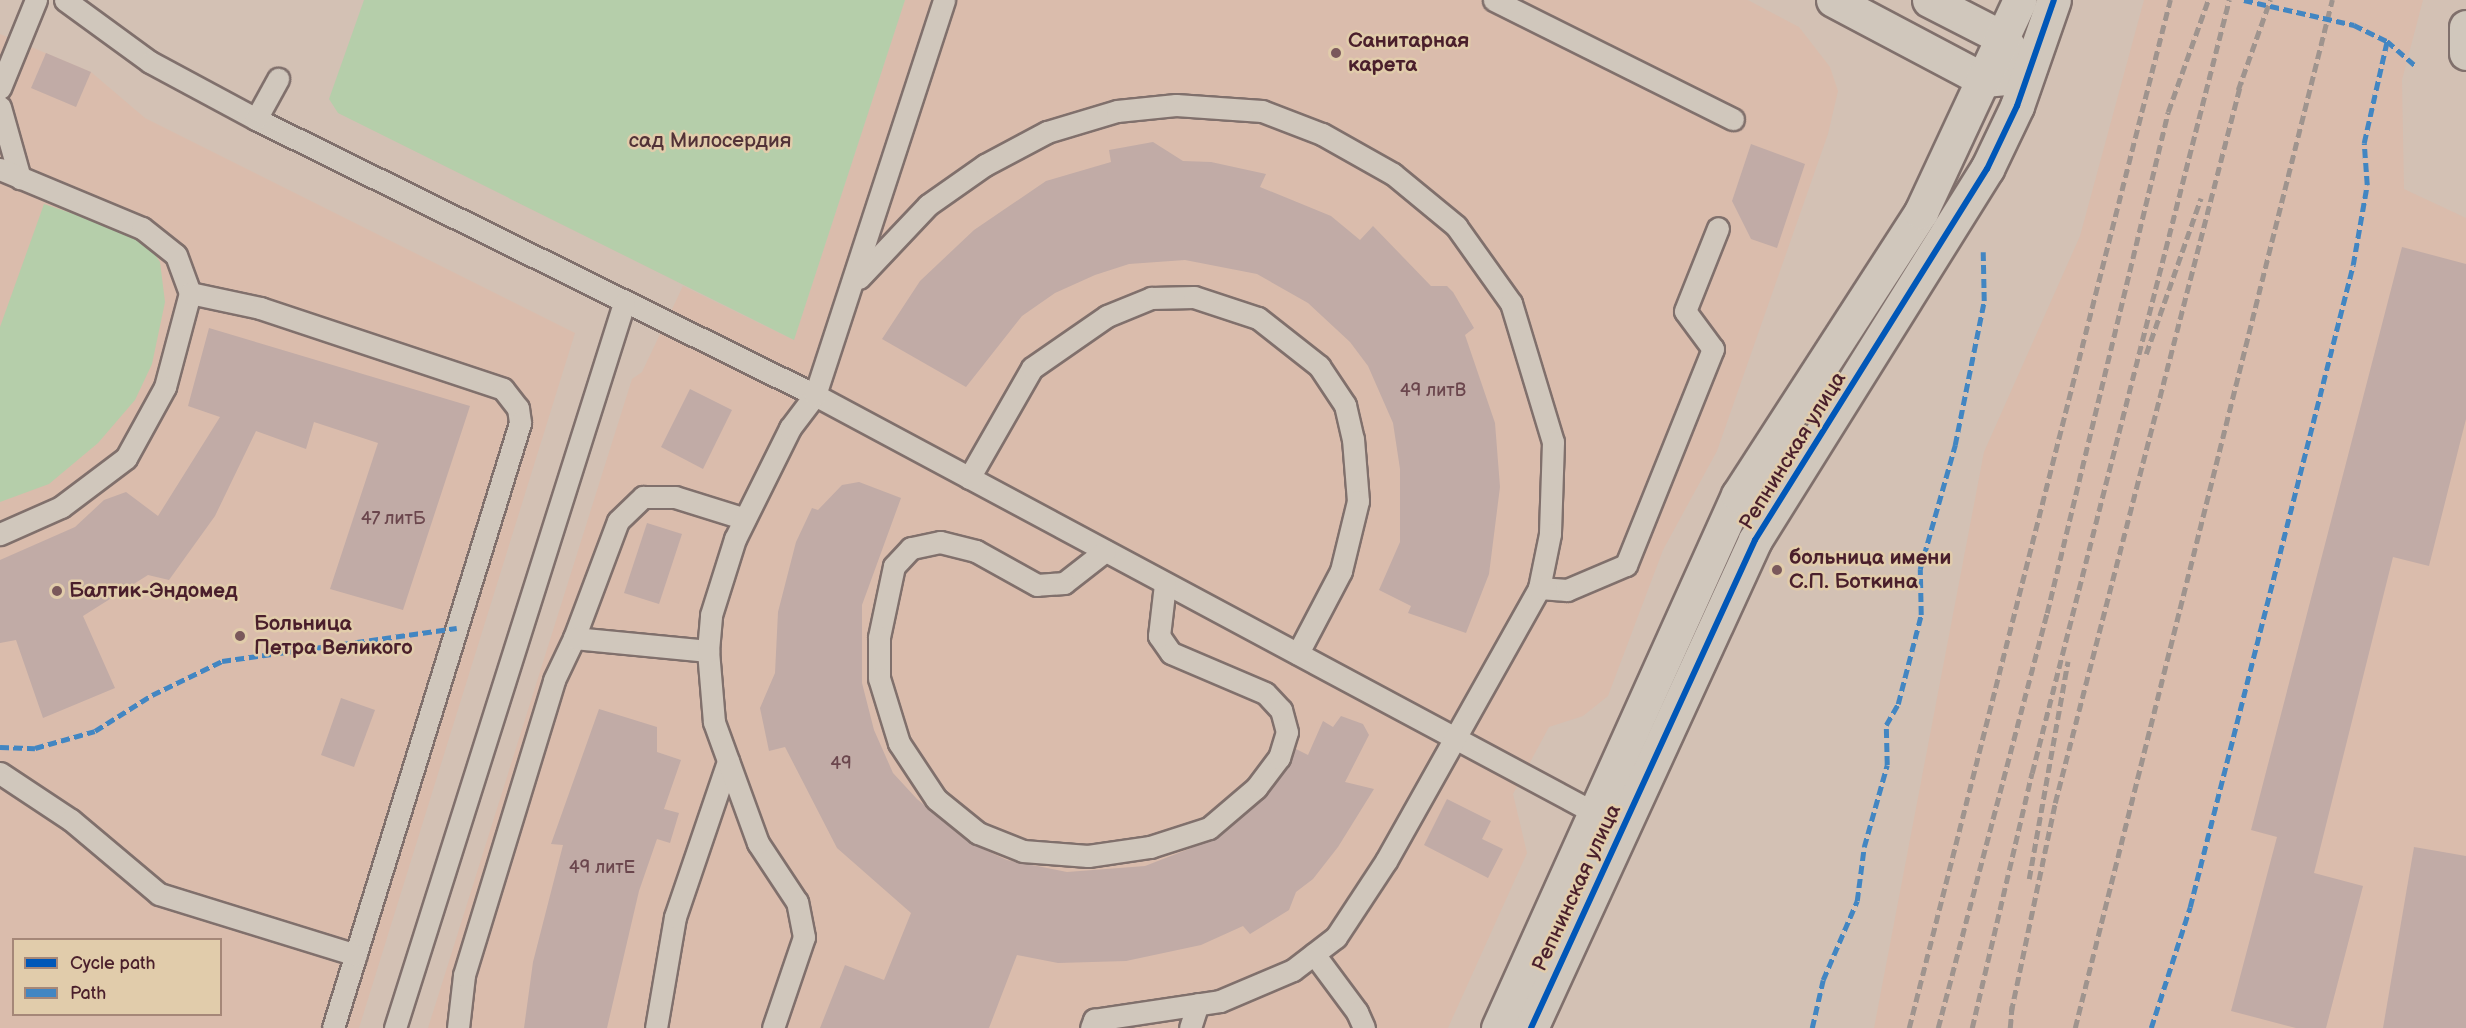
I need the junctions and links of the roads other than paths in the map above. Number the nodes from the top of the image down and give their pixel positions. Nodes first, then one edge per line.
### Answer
1 (36, 0) edge
2 (65, 0) edge
3 (944, 0) edge
4 (1494, 0) edge
5 (1833, 0) edge
6 (1929, 0) edge
7 (2020, 0) edge
8 (2054, 0) edge
9 (2466, 27) edge
10 (2003, 38) junction
11 (2466, 53) edge
12 (2029, 77) junction
13 (278, 79) dead end
14 (1984, 80) junction
15 (0, 88) edge
16 (0, 106) edge
17 (256, 119) junction
18 (1733, 119) dead end
19 (0, 170) edge
20 (20, 178) junction
21 (1718, 228) dead end
22 (851, 288) junction
23 (190, 294) junction
24 (624, 303) junction
25 (815, 395) junction
26 (969, 478) junction
27 (746, 519) junction
28 (0, 534) edge
29 (1105, 551) junction
30 (1165, 584) junction
31 (1539, 588) junction
32 (574, 638) junction
33 (708, 651) junction
34 (1298, 653) junction
35 (1453, 740) junction
36 (728, 761) junction
37 (0, 773) edge
38 (1609, 820) dead end
39 (1314, 954) junction
40 (356, 955) junction
41 (1198, 1004) junction
42 (333, 1028) edge
43 (395, 1028) edge
44 (458, 1028) edge
45 (656, 1028) edge
46 (773, 1028) edge
47 (1091, 1028) edge
48 (1190, 1028) edge
49 (1364, 1028) edge
50 (1498, 1028) edge
51 (1532, 1028) edge

1 - 15 lane
2 - 17 lane
3 - 22 lane
4 - 18 lane
5 - 14 street
6 - 10 street
7 - 10 street, Репнинская улица
8 - 12 street, Репнинская улица
9 - 11 street
10 - 12 street
10 - 14 street, Репнинская улица
12 - 14 street
12 - 51 street, Репнинская улица
13 - 17 lane
14 - 50 street, Репнинская улица
16 - 20 lane
17 - 24 lane
19 - 20 lane
20 - 23 lane
21 - 31 lane
22 - 25 lane
22 - 31 lane
23 - 28 lane
23 - 40 lane
24 - 25 lane
24 - 43 lane
25 - 26 lane
25 - 27 lane
26 - 29 lane
26 - 34 lane
27 - 32 lane
27 - 33 lane
29 - 30 lane
29 - 30 lane
30 - 34 lane
31 - 35 lane
32 - 33 lane
32 - 44 lane
33 - 36 lane
34 - 35 lane
35 - 38 lane
35 - 39 lane
36 - 45 lane
36 - 46 lane
37 - 40 lane
39 - 41 lane
39 - 49 lane
40 - 42 lane
41 - 47 lane
41 - 48 lane

